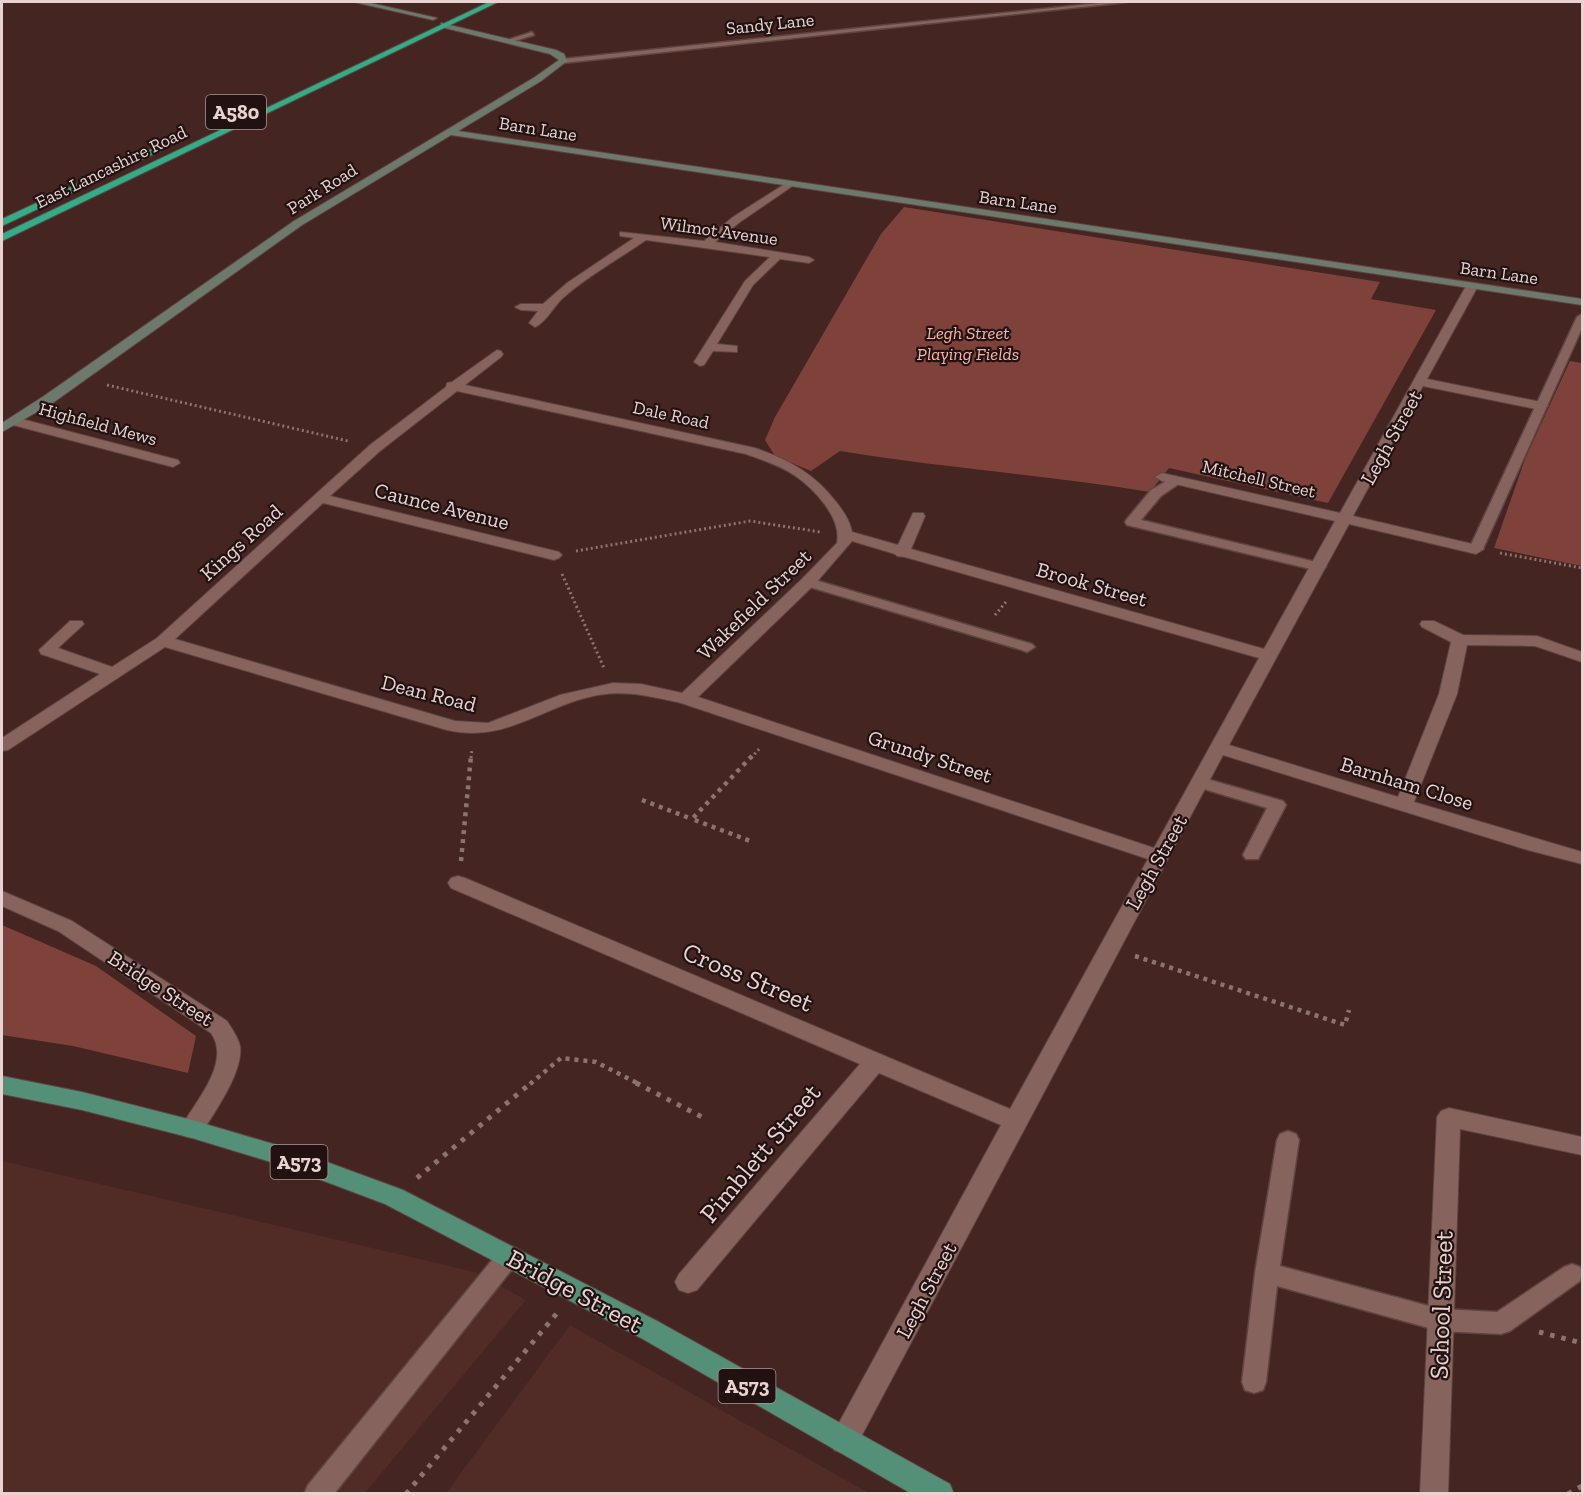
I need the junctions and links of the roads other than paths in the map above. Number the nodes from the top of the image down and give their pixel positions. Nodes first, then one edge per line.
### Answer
1 (358, 2) edge
2 (494, 2) edge
3 (1124, 2) edge
4 (438, 16) joint
5 (423, 23) dead end
6 (444, 25) junction
7 (532, 34) dead end
8 (508, 41) junction
9 (563, 61) junction
10 (450, 132) junction
11 (165, 146) dead end
12 (788, 185) junction
13 (2, 223) edge
14 (624, 234) dead end
15 (643, 237) junction
16 (2, 238) edge
17 (707, 244) junction
18 (778, 255) junction
19 (809, 260) dead end
20 (1472, 286) junction
21 (1582, 302) edge
22 (521, 307) dead end
23 (544, 308) junction
24 (1582, 317) edge
25 (535, 322) dead end
26 (709, 347) junction
27 (733, 349) dead end
28 (497, 354) dead end
29 (700, 362) dead end
30 (1421, 382) junction
31 (452, 386) junction
32 (1541, 406) junction
33 (14, 421) junction
34 (2, 428) edge
35 (173, 463) dead end
36 (1169, 478) joint
37 (320, 498) junction
38 (918, 516) dead end
39 (1346, 519) junction
40 (846, 536) junction
41 (1476, 549) joint
42 (902, 553) junction
43 (554, 555) road end
44 (1319, 567) junction
45 (808, 582) junction
46 (76, 624) dead end
47 (1428, 624) dead end
48 (1460, 640) junction
49 (163, 642) junction
50 (1027, 648) dead end
51 (1270, 656) junction
52 (1582, 657) edge
53 (115, 674) junction
54 (686, 699) junction
55 (2, 746) edge
56 (1219, 748) junction
57 (1200, 782) junction
58 (1404, 805) junction
59 (1252, 855) dead end
60 (1159, 856) junction
61 (1582, 858) edge
62 (458, 883) road end
63 (2, 898) edge
64 (876, 1061) junction
65 (2, 1085) edge
66 (1017, 1122) junction
67 (192, 1129) junction
68 (1288, 1140) dead end
69 (1582, 1146) edge
70 (509, 1256) junction
71 (1267, 1273) junction
72 (1572, 1274) dead end
73 (688, 1282) dead end
74 (1440, 1320) junction
75 (1254, 1382) dead end
76 (844, 1441) junction
77 (317, 1494) edge
78 (940, 1494) edge
79 (1434, 1494) edge

1 - 4 street
2 - 6 highway, East Lancashire Road / A580
3 - 9 lane, Sandy Lane
4 - 5 highway
6 - 8 street
6 - 16 highway, East Lancashire Road / A580
7 - 8 lane
8 - 9 street
9 - 10 street, Park Road
10 - 12 street, Barn Lane
10 - 33 street, Park Road
11 - 13 highway, East Lancashire Road
12 - 17 street
12 - 20 street, Barn Lane
14 - 15 street, Wilmot Avenue
15 - 17 street, Wilmot Avenue
15 - 23 street
17 - 18 street, Wilmot Avenue
18 - 19 street, Wilmot Avenue
18 - 26 street
20 - 21 street, Barn Lane
20 - 30 street, Legh Street
22 - 23 street
23 - 25 street
24 - 32 lane
26 - 27 street
26 - 29 street
28 - 31 street, Kings Road
30 - 32 street
30 - 39 street, Legh Street
31 - 37 street, Kings Road
31 - 40 street, Dale Road
32 - 41 lane
33 - 34 street, Park Road
33 - 35 street, Highfield Mews
36 - 39 street, Mitchell Street
36 - 44 lane
37 - 43 street, Caunce Avenue
37 - 49 street, Kings Road
38 - 42 street
39 - 41 street, Mitchell Street
39 - 44 street, Legh Street
40 - 42 street, Brook Street
40 - 45 street, Wakefield Street
42 - 51 street, Brook Street
44 - 51 street, Legh Street
45 - 50 lane
45 - 54 street, Wakefield Street
46 - 53 street
47 - 48 street
48 - 52 street
48 - 58 street
49 - 53 street, Kings Road
49 - 54 street, Dean Road
51 - 56 street, Legh Street
53 - 55 street, Kings Road
54 - 60 street, Grundy Street
56 - 57 street, Legh Street
56 - 58 street, Barnham Close
57 - 59 lane
57 - 60 street, Legh Street
58 - 61 street, Barnham Close
60 - 66 street, Legh Street
62 - 64 street, Cross Street
63 - 67 street, Bridge Street
64 - 66 street, Cross Street
64 - 73 street, Pimblett Street
65 - 67 main road, Bridge Street / A573
66 - 76 street, Legh Street
67 - 70 main road, Bridge Street / A573
68 - 71 lane
69 - 74 street, School Street
70 - 76 main road, Bridge Street / A573
70 - 77 lane
71 - 74 lane
71 - 75 lane
72 - 74 lane
74 - 79 street, School Street
76 - 78 main road, Bridge Street / A573

